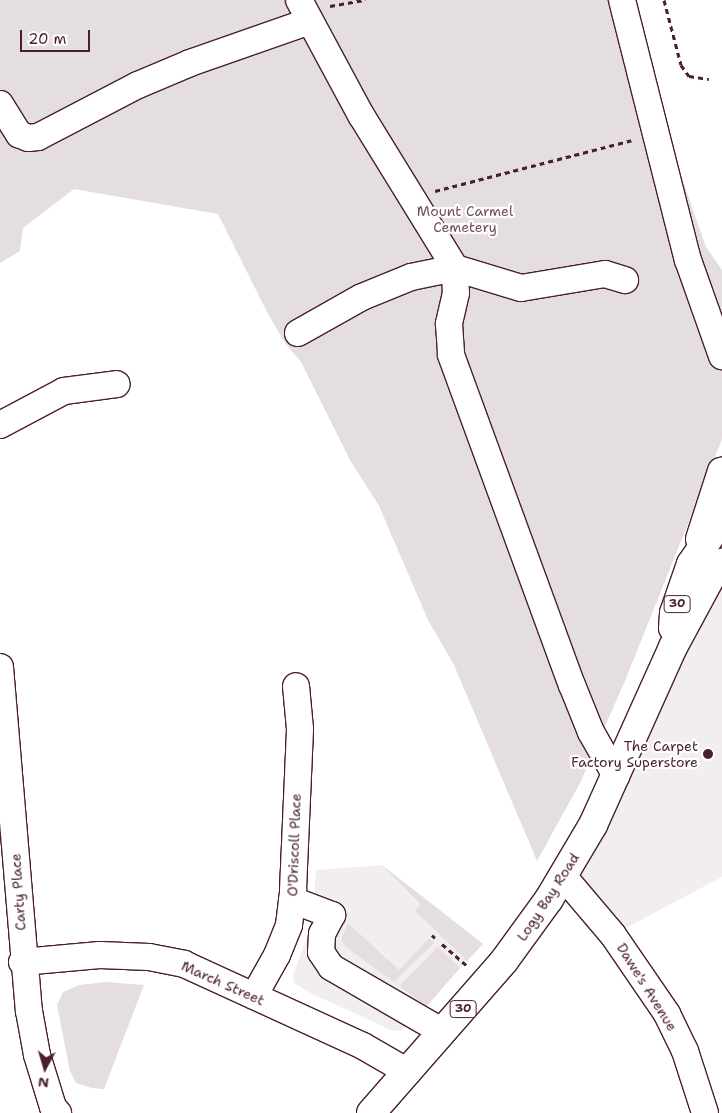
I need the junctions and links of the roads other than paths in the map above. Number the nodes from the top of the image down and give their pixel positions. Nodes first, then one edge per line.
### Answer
1 (622, 0) edge
2 (305, 10) edge
3 (0, 104) edge
4 (455, 268) junction
5 (625, 280) dead end
6 (298, 333) dead end
7 (722, 356) edge
8 (117, 384) dead end
9 (0, 425) edge
10 (722, 471) edge
11 (722, 519) edge
12 (722, 563) edge
13 (691, 564) junction
14 (722, 586) edge
15 (693, 610) junction
16 (673, 647) junction
17 (0, 667) edge
18 (296, 686) dead end
19 (616, 776) junction
20 (563, 876) junction
21 (292, 900) junction
22 (22, 962) junction
23 (254, 996) junction
24 (443, 1032) junction
25 (408, 1072) junction
26 (58, 1113) edge
27 (371, 1113) edge
28 (705, 1113) edge

1 - 7 street
2 - 3 street
2 - 4 street
4 - 5 street
4 - 6 street
4 - 19 street
8 - 9 street
10 - 13 main road
11 - 13 main road, Logy Bay Road / 30
12 - 15 main road, Logy Bay Road / 30
13 - 16 main road, Logy Bay Road / 30
14 - 15 main road
15 - 16 main road, Logy Bay Road / 30
16 - 19 main road, Logy Bay Road / 30
17 - 22 street, Carty Place
18 - 21 street, O'Driscoll Place
19 - 20 main road, Logy Bay Road / 30
20 - 24 main road, Logy Bay Road / 30
20 - 28 street, Dawe's Avenue
21 - 23 street, O'Driscoll Place
21 - 24 street
22 - 23 street, March Street
22 - 26 street, Carty Place
23 - 25 street, March Street
24 - 25 main road, Logy Bay Road / 30
25 - 27 main road, Logy Bay Road / 30

